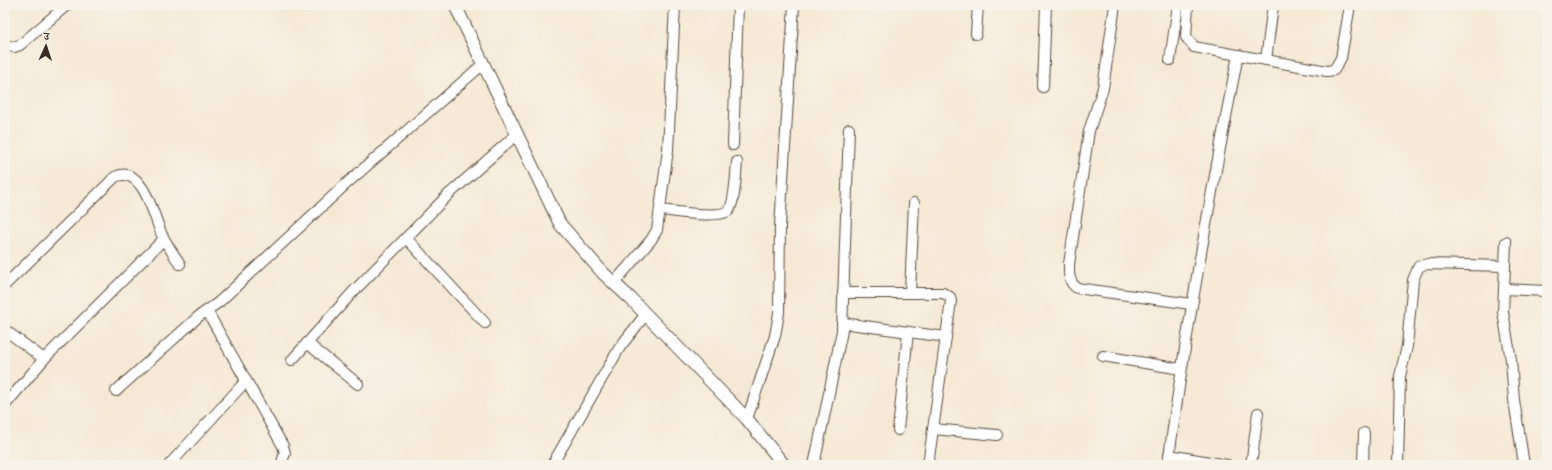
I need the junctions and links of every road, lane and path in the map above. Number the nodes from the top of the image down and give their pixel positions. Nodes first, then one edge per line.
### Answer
1 (66, 5) edge
2 (455, 5) edge
3 (675, 5) edge
4 (738, 5) edge
5 (794, 5) edge
6 (978, 5) edge
7 (1046, 5) edge
8 (1115, 5) edge
9 (1178, 5) edge
10 (1188, 5) edge
11 (1272, 5) edge
12 (1350, 5) edge
13 (976, 34) dead end
14 (5, 45) edge
15 (1238, 55) junction
16 (1170, 60) dead end
17 (1266, 60) junction
18 (482, 65) junction
19 (1043, 87) dead end
20 (849, 130) dead end
21 (516, 135) junction
22 (733, 145) dead end
23 (737, 162) dead end
24 (914, 203) dead end
25 (660, 210) junction
26 (406, 238) junction
27 (164, 239) junction
28 (1506, 242) dead end
29 (180, 264) dead end
30 (1505, 266) junction
31 (614, 283) junction
32 (5, 285) edge
33 (1504, 289) junction
34 (1547, 291) edge
35 (843, 293) junction
36 (910, 293) junction
37 (1191, 304) junction
38 (208, 311) junction
39 (646, 314) junction
40 (842, 322) junction
41 (485, 323) dead end
42 (5, 330) edge
43 (908, 332) junction
44 (946, 337) junction
45 (307, 343) junction
46 (1102, 356) dead end
47 (44, 359) junction
48 (292, 360) dead end
49 (1181, 369) junction
50 (246, 380) junction
51 (358, 384) dead end
52 (116, 391) dead end
53 (5, 405) edge
54 (1258, 413) dead end
55 (747, 418) junction
56 (933, 429) junction
57 (898, 430) dead end
58 (1364, 433) dead end
59 (997, 435) dead end
60 (1169, 460) edge
61 (169, 465) edge
62 (281, 465) edge
63 (552, 465) edge
64 (784, 465) edge
65 (814, 465) edge
66 (928, 465) edge
67 (1227, 465) edge
68 (1251, 465) edge
69 (1363, 465) edge
70 (1398, 465) edge
71 (1524, 465) edge

1 - 14 street
2 - 18 street
3 - 25 street
4 - 22 street
5 - 55 street
6 - 13 street
7 - 19 street
8 - 37 street
9 - 16 street
10 - 15 street
11 - 17 street
12 - 17 street
15 - 17 street
15 - 37 street
18 - 21 street
18 - 38 street
20 - 35 street
21 - 26 street
21 - 31 street
23 - 25 street
24 - 36 street
25 - 31 street
26 - 41 street
26 - 45 street
27 - 29 street
27 - 32 street
27 - 47 street
28 - 30 street
30 - 33 street
30 - 70 street
31 - 39 street
33 - 34 street
33 - 71 street
35 - 36 street
35 - 40 street
36 - 44 street
37 - 49 street
38 - 50 street
38 - 52 street
39 - 55 street
39 - 63 street
40 - 43 street
40 - 65 street
42 - 47 street
43 - 44 street
43 - 57 street
44 - 56 street
45 - 48 street
45 - 51 street
46 - 49 street
47 - 53 street
49 - 60 street
50 - 61 street
50 - 62 street
54 - 68 street
55 - 64 street
56 - 59 street
56 - 66 street
58 - 69 street
60 - 67 street

